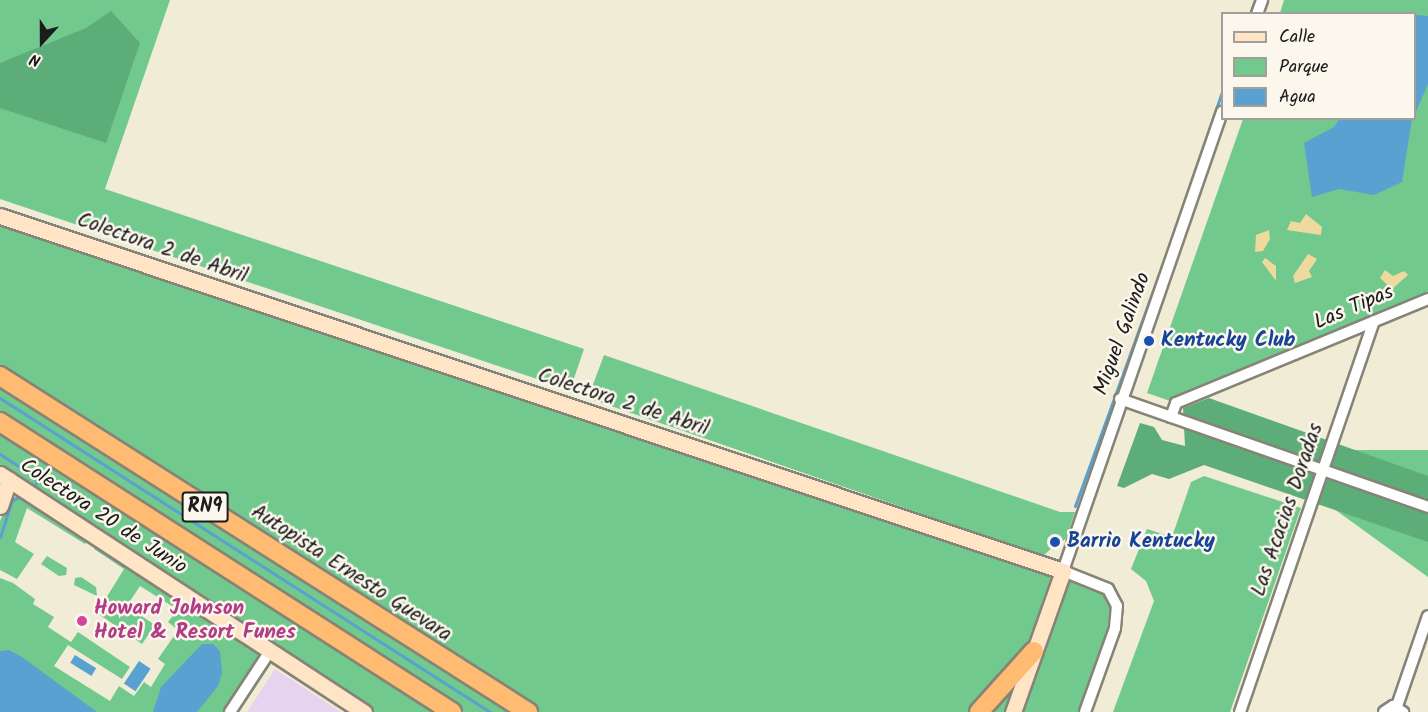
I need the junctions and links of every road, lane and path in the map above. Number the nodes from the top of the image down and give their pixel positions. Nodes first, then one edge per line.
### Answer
1 (1221, 115) edge
2 (0, 216) edge
3 (1428, 298) edge
4 (1374, 321) junction
5 (0, 376) edge
6 (1120, 399) junction
7 (1171, 417) junction
8 (0, 422) edge
9 (1322, 470) junction
10 (4, 477) edge
11 (0, 506) edge
12 (1428, 507) edge
13 (1063, 571) junction
14 (1428, 616) edge
15 (270, 651) junction
16 (1034, 651) junction
17 (1400, 709) edge
18 (230, 712) edge
19 (364, 712) edge
20 (452, 712) edge
21 (528, 712) edge
22 (979, 712) edge
23 (1012, 712) edge
24 (1085, 712) edge
25 (1240, 712) edge
26 (1384, 712) edge

1 - 6 street, Miguel Galindo
2 - 13 street, Colectora 2 de Abril
3 - 4 street, Las Tipas
4 - 7 street, Las Tipas
4 - 9 street, Las Acacias Doradas
5 - 21 highway, Autopista Ernesto Guevara / RN9
6 - 7 street
6 - 13 street, Miguel Galindo
7 - 9 street
8 - 20 highway, RN9
9 - 12 street
9 - 25 street, Las Acacias Doradas
10 - 11 street
10 - 15 street, Colectora 20 de Junio
13 - 16 street
13 - 24 street, Colectora 2 de Abril
14 - 17 street
15 - 18 street
15 - 19 street, Colectora 20 de Junio
16 - 22 highway
16 - 23 street
17 - 26 street

